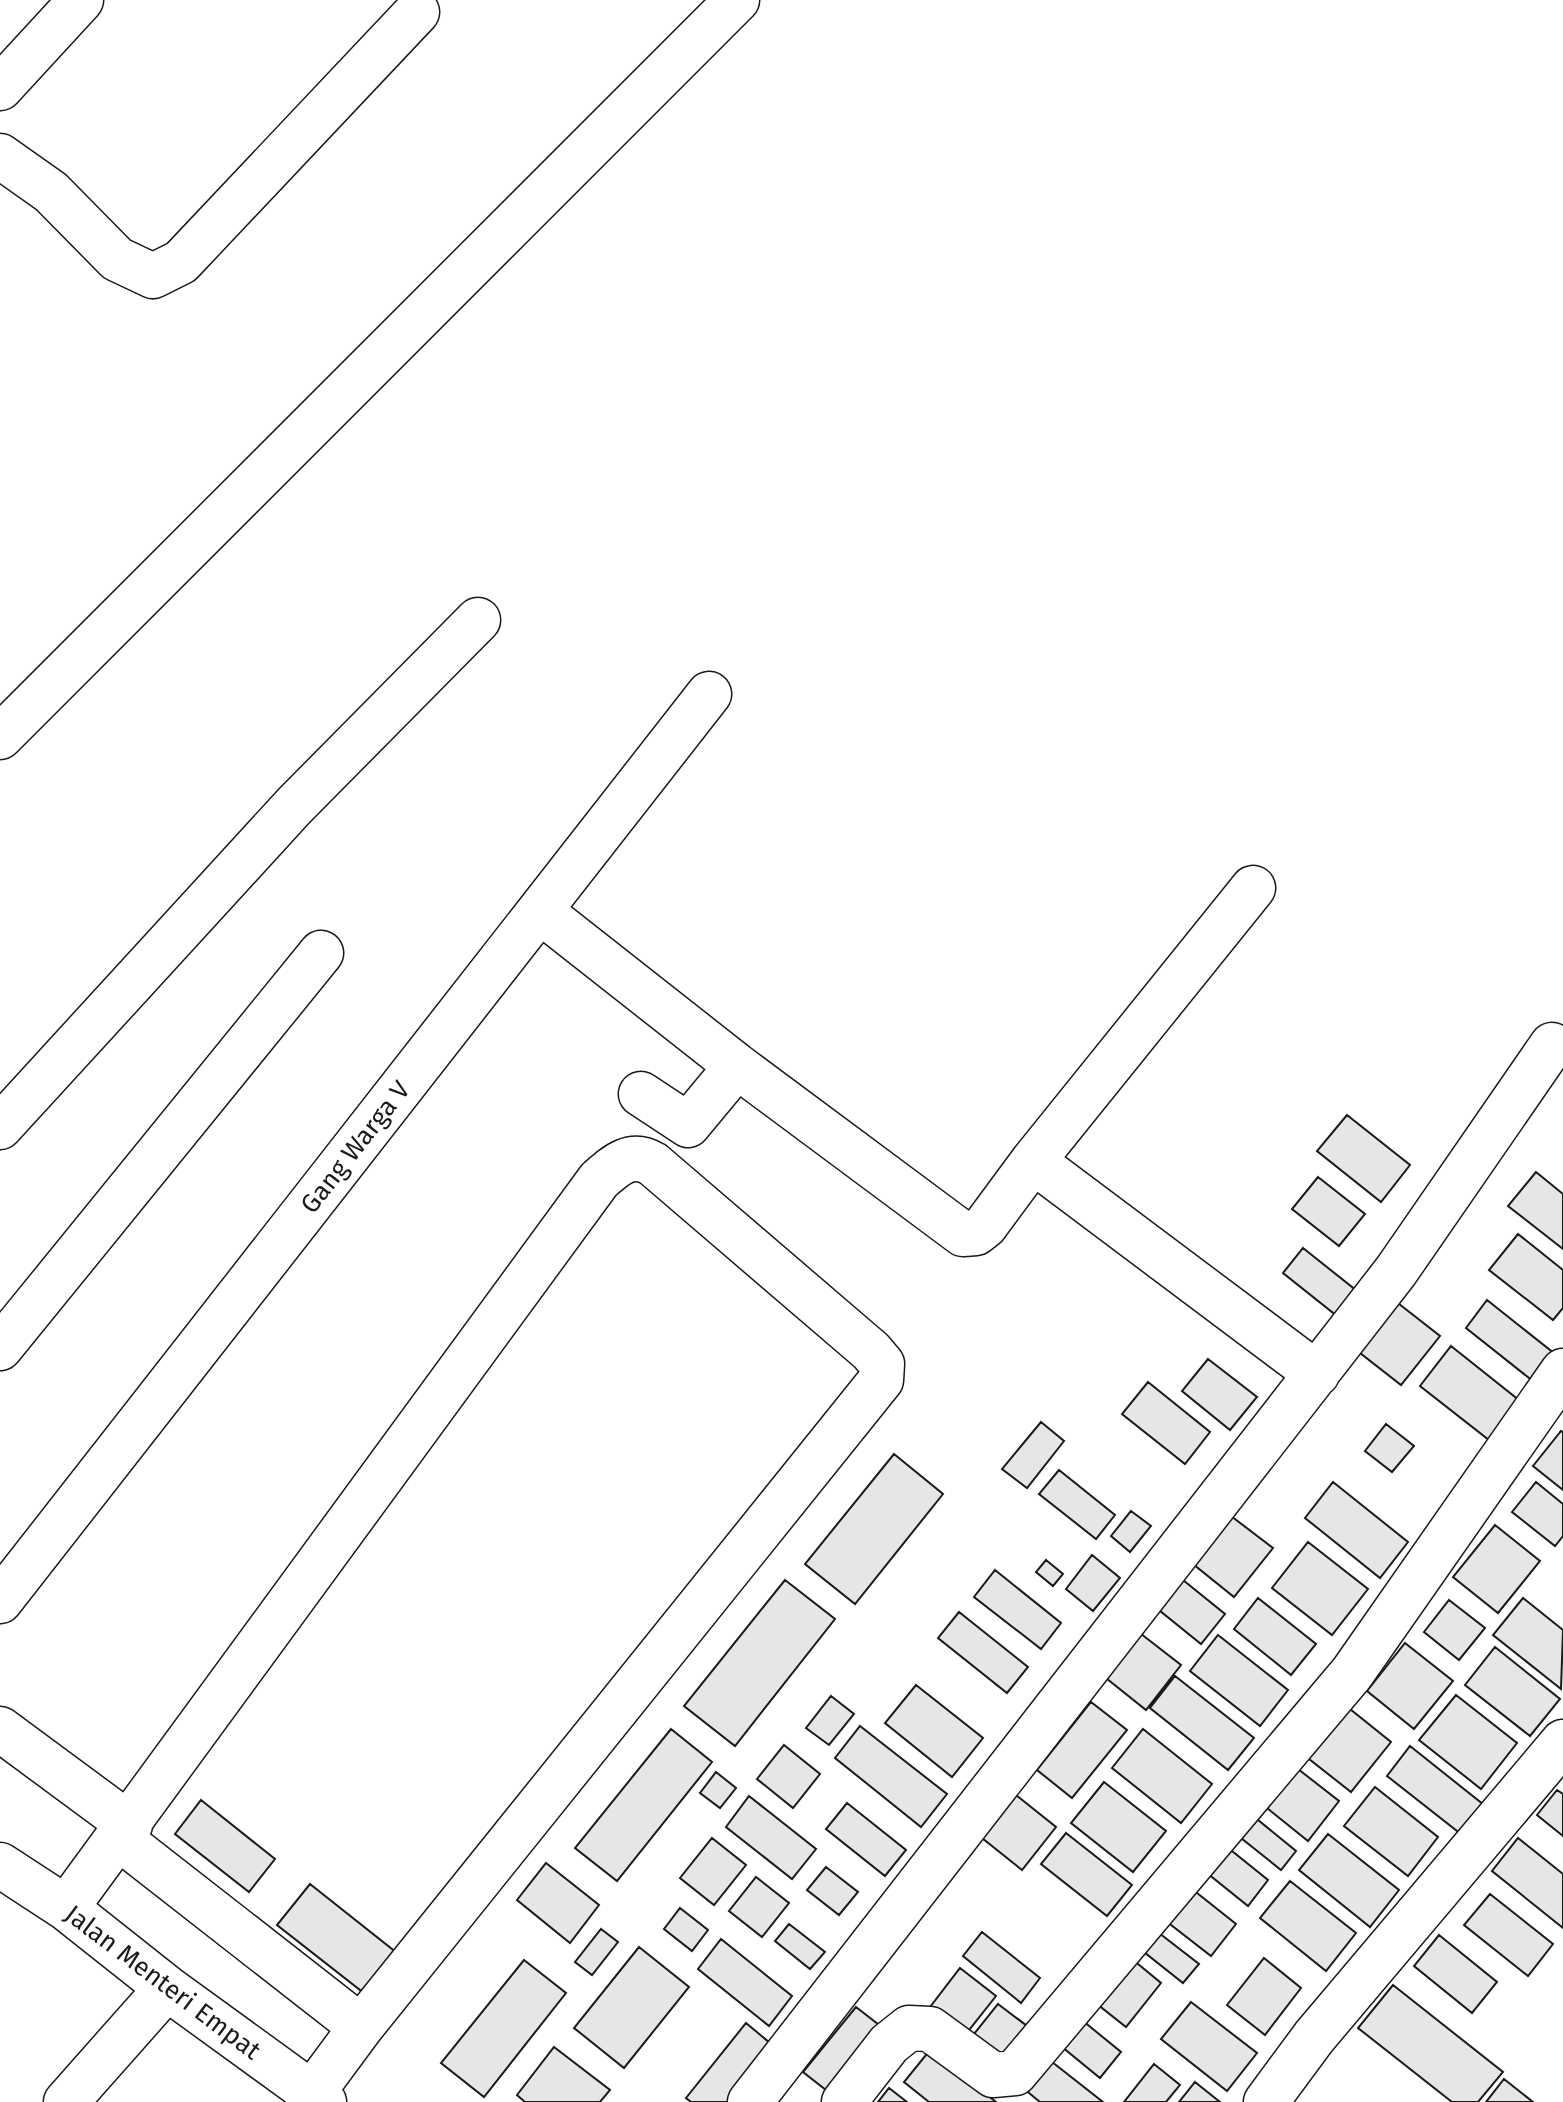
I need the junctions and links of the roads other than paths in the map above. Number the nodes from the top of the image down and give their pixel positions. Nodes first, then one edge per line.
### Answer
1 (81, 0) edge
2 (737, 0) edge
3 (417, 12) dead end
4 (0, 88) edge
5 (0, 156) edge
6 (478, 620) dead end
7 (709, 694) dead end
8 (0, 737) edge
9 (1253, 888) dead end
10 (540, 911) junction
11 (321, 953) dead end
12 (1552, 1045) dead end
13 (737, 1066) junction
14 (641, 1094) dead end
15 (0, 1127) edge
16 (1033, 1161) junction
17 (0, 1348) edge
18 (1563, 1371) edge
19 (1317, 1374) junction
20 (0, 1601) edge
21 (0, 1729) edge
22 (1563, 1742) edge
23 (124, 1831) junction
24 (0, 1865) edge
25 (66, 1908) junction
26 (167, 1988) junction
27 (361, 2027) junction
28 (319, 2097) edge
29 (66, 2102) edge
30 (750, 2102) edge
31 (844, 2102) edge
32 (1266, 2102) edge

1 - 4 street
2 - 8 street
3 - 5 street
6 - 15 street
7 - 10 street, Gang Warga V
9 - 16 street
10 - 13 street
10 - 20 street, Gang Warga V
11 - 17 street
12 - 19 street
13 - 14 street
13 - 16 street
16 - 19 street
18 - 31 street
19 - 30 street
21 - 23 street
22 - 32 street
23 - 25 street
23 - 27 street
23 - 27 street
24 - 25 street, Jalan Menteri Empat
25 - 26 street, Jalan Menteri Empat
26 - 28 street, Jalan Menteri Empat
26 - 29 street
27 - 28 street

